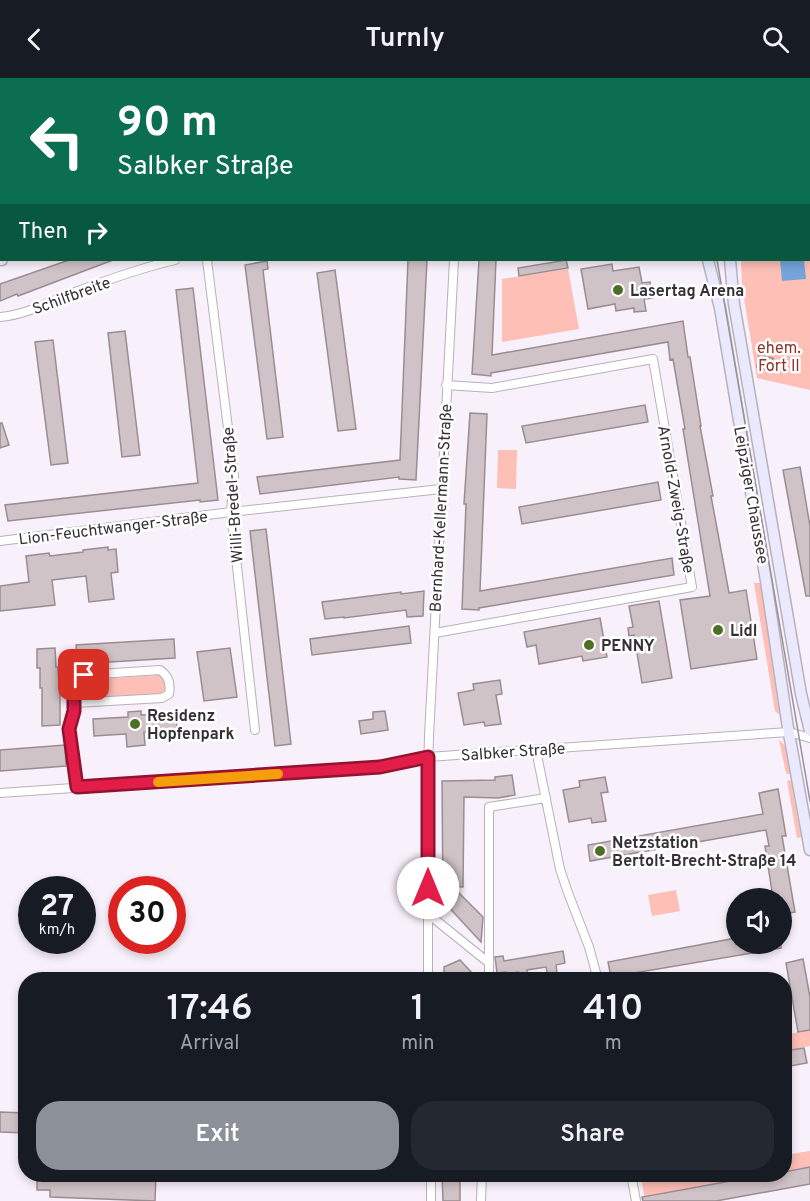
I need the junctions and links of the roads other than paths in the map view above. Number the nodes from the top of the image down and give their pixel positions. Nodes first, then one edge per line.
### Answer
1 (171, 261) edge
2 (207, 261) edge
3 (454, 261) edge
4 (708, 261) edge
5 (730, 261) edge
6 (0, 316) edge
7 (446, 385) junction
8 (441, 489) junction
9 (231, 512) junction
10 (0, 540) edge
11 (435, 633) junction
12 (74, 703) junction
13 (255, 730) dead end
14 (810, 731) edge
15 (789, 732) junction
16 (810, 738) edge
17 (536, 750) junction
18 (428, 757) junction
19 (77, 787) junction
20 (0, 793) edge
21 (546, 798) junction
22 (810, 850) edge
23 (428, 913) junction
24 (489, 963) junction
25 (428, 972) edge
26 (489, 972) edge
27 (596, 972) edge
28 (430, 1182) edge
29 (482, 1182) edge
30 (633, 1182) edge
31 (431, 1201) edge
32 (481, 1201) edge
33 (636, 1201) edge

1 - 6 street, Schilfbreite
2 - 9 street, Willi-Bredel-Straße
3 - 7 street, Bernhard-Kellermann-Straße
4 - 15 main road, Leipziger Chaussee
5 - 14 main road, Leipziger Chaussee
7 - 8 street, Bernhard-Kellermann-Straße
7 - 11 street, Arnold-Zweig-Straße
8 - 9 street, Lion-Feuchtwanger-Straße
8 - 11 street, Bernhard-Kellermann-Straße
9 - 10 street, Lion-Feuchtwanger-Straße
9 - 13 street, Willi-Bredel-Straße
11 - 18 street, Bernhard-Kellermann-Straße
12 - 12 street
12 - 19 street
15 - 16 street, Salbker Straße
15 - 17 street, Salbker Straße
15 - 22 main road, Leipziger Chaussee
17 - 18 street, Salbker Straße
17 - 21 street
18 - 19 street, Salbker Straße
18 - 23 street, Bernhard-Kellermann-Straße
19 - 20 street, Salbker Straße
21 - 24 street
21 - 27 street
23 - 24 street
23 - 25 street, Bernhard-Kellermann-Straße
24 - 26 street
28 - 31 street
29 - 32 street
30 - 33 street

